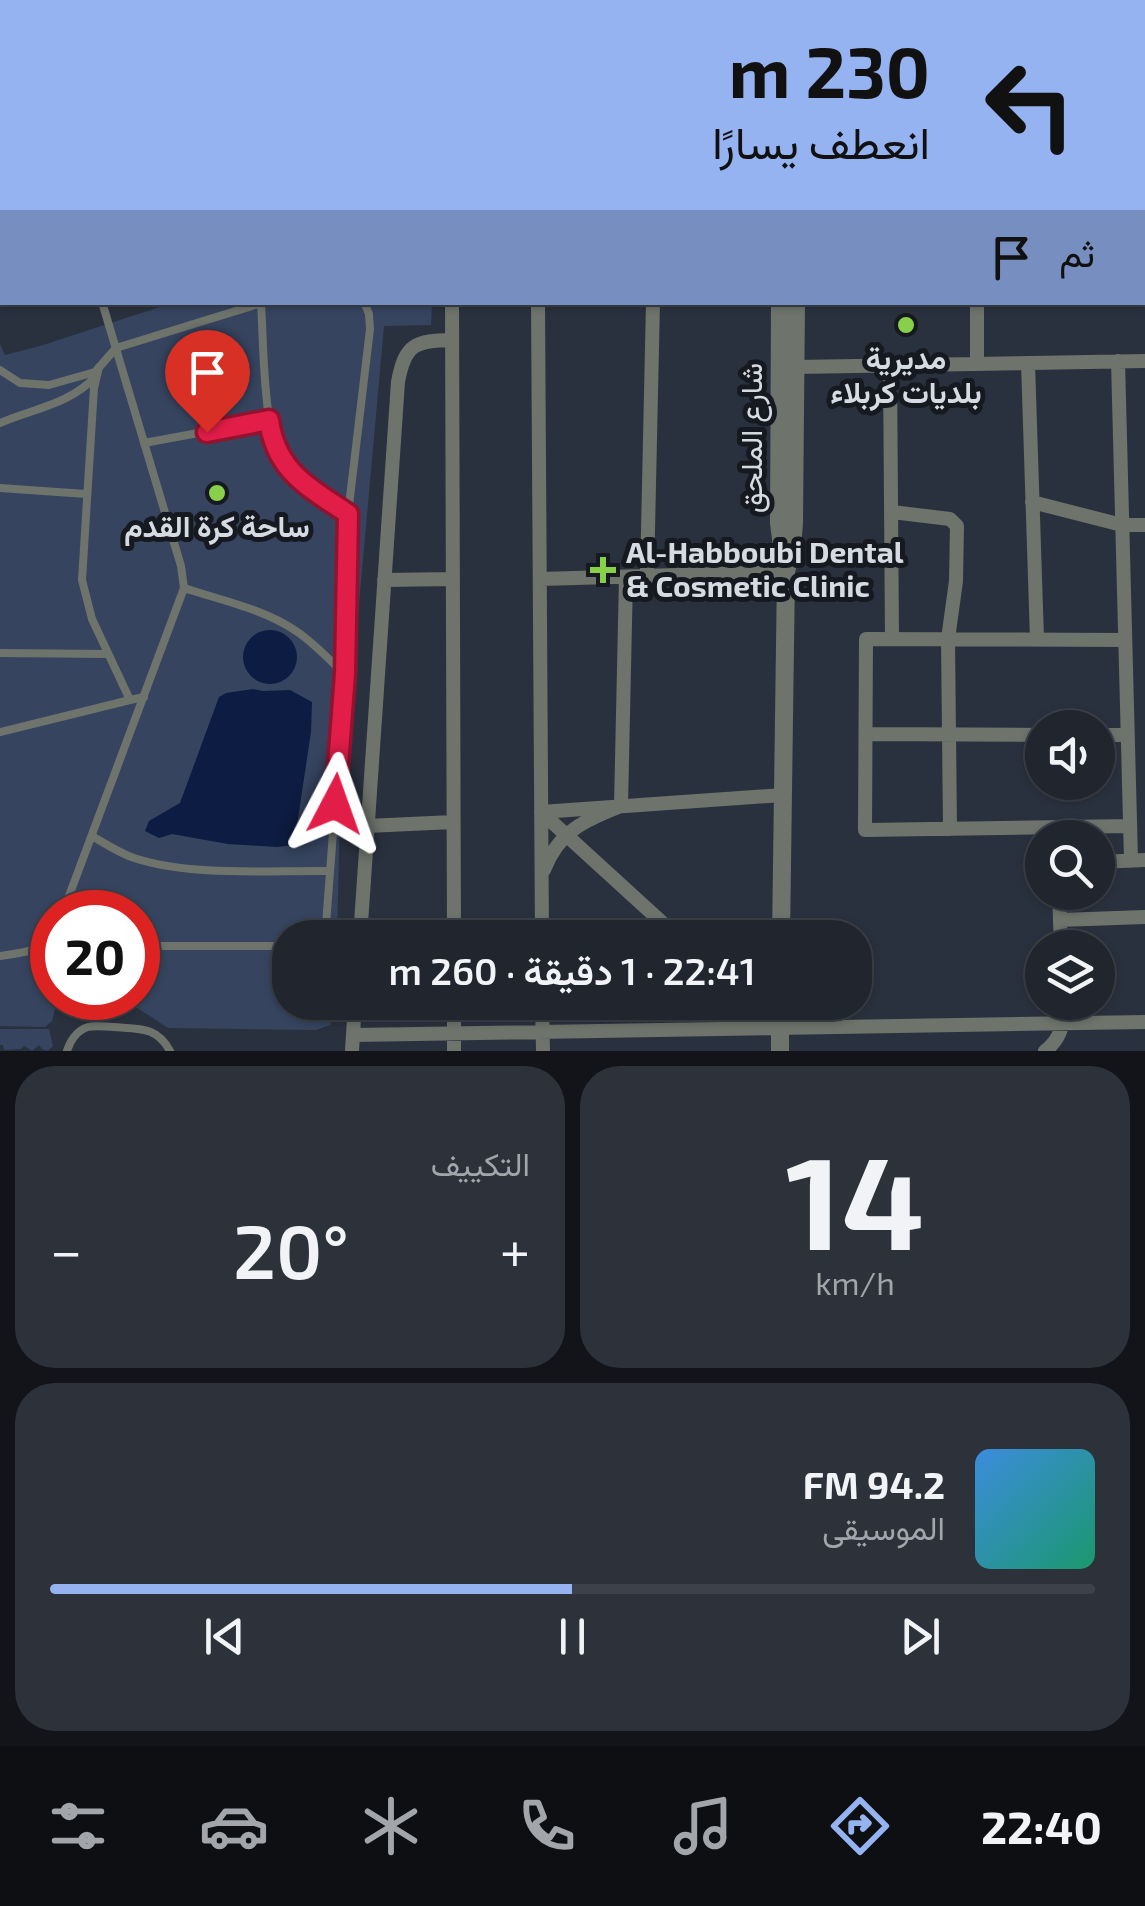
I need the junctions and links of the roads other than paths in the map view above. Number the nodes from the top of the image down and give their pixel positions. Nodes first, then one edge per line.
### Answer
1 (997, 0) edge
2 (1024, 0) edge
3 (103, 305) edge
4 (256, 305) edge
5 (262, 305) edge
6 (365, 305) edge
7 (452, 305) edge
8 (538, 305) edge
9 (653, 305) edge
10 (780, 305) edge
11 (796, 305) edge
12 (976, 305) edge
13 (452, 340) junction
14 (116, 348) junction
15 (1145, 360) edge
16 (1118, 361) junction
17 (1028, 362) junction
18 (977, 363) junction
19 (890, 365) junction
20 (788, 367) junction
21 (0, 370) edge
22 (98, 372) junction
23 (269, 420) junction
24 (0, 423) edge
25 (144, 443) junction
26 (0, 488) edge
27 (86, 494) junction
28 (1032, 502) junction
29 (892, 512) junction
30 (348, 514) junction
31 (1145, 525) edge
32 (1122, 526) junction
33 (786, 572) junction
34 (626, 576) junction
35 (647, 576) junction
36 (452, 579) junction
37 (540, 579) junction
38 (384, 580) junction
39 (184, 588) junction
40 (892, 639) junction
41 (948, 639) junction
42 (1037, 640) junction
43 (1125, 640) junction
44 (0, 654) edge
45 (108, 654) junction
46 (345, 674) junction
47 (1126, 688) junction
48 (1145, 688) edge
49 (144, 696) junction
50 (130, 700) junction
51 (0, 732) edge
52 (866, 734) junction
53 (949, 734) junction
54 (1025, 735) edge
55 (1115, 735) edge
56 (1127, 735) junction
57 (783, 795) junction
58 (621, 806) junction
59 (541, 812) junction
60 (453, 822) junction
61 (366, 826) junction
62 (1130, 826) junction
63 (1115, 827) edge
64 (950, 829) junction
65 (1025, 831) edge
66 (566, 835) junction
67 (92, 836) junction
68 (1138, 860) edge
69 (330, 871) junction
70 (542, 878) junction
71 (71, 890) edge
72 (1060, 910) edge
73 (1145, 917) edge
74 (326, 920) edge
75 (361, 920) edge
76 (454, 920) edge
77 (542, 920) edge
78 (660, 920) edge
79 (781, 920) edge
80 (1060, 920) junction
81 (1060, 930) edge
82 (160, 946) edge
83 (272, 946) edge
84 (30, 951) edge
85 (0, 956) edge
86 (454, 1020) edge
87 (542, 1020) edge
88 (770, 1020) edge
89 (780, 1020) edge
90 (1063, 1020) edge
91 (1145, 1022) edge
92 (1063, 1024) junction
93 (780, 1029) junction
94 (542, 1032) junction
95 (454, 1034) junction
96 (353, 1043) edge
97 (67, 1051) edge
98 (170, 1051) edge
99 (454, 1051) edge
100 (543, 1051) edge
101 (780, 1051) edge
102 (1045, 1051) edge

1 - 2 street
3 - 14 lane
4 - 14 lane
5 - 23 lane
6 - 30 lane
7 - 13 street
8 - 37 street
9 - 35 street
10 - 20 street, شارع الملحق
11 - 20 street, شارع الملحق
12 - 18 street
13 - 36 street
13 - 38 street
14 - 22 lane
14 - 25 lane
15 - 16 street
16 - 17 street
16 - 32 street
17 - 18 street
17 - 28 street
18 - 19 street
19 - 20 street
19 - 29 street
20 - 33 street, شارع الملحق
21 - 22 lane
22 - 24 lane
22 - 27 lane
23 - 25 lane
23 - 30 lane
25 - 39 lane
26 - 27 lane
27 - 45 lane
28 - 32 street
28 - 42 street
29 - 40 street
29 - 41 street
30 - 46 lane
31 - 32 street
32 - 43 street
33 - 35 street
33 - 57 street, شارع الملحق
34 - 35 street
34 - 37 street
34 - 58 street
36 - 38 street
36 - 60 street
37 - 59 street
38 - 61 street
39 - 46 lane
39 - 49 lane
40 - 41 street
40 - 52 street
41 - 42 street
41 - 53 street
42 - 43 street
43 - 47 street
44 - 45 lane
45 - 50 lane
46 - 69 lane
47 - 48 street
47 - 56 street
49 - 50 lane
49 - 67 lane
50 - 51 lane
52 - 53 street
52 - 64 street
53 - 54 street
53 - 64 street
55 - 56 street
56 - 62 street
57 - 58 street
57 - 79 street, شارع الملحق
58 - 59 street
58 - 66 street
59 - 66 street
59 - 70 street
60 - 61 street
60 - 76 street
61 - 75 street
62 - 63 street
62 - 68 street
64 - 65 street
66 - 70 street
66 - 78 street
67 - 69 lane
67 - 71 lane
69 - 74 lane
70 - 77 street
72 - 80 street
73 - 80 street
80 - 81 street
82 - 83 lane
84 - 85 lane
86 - 95 street
87 - 94 street
88 - 93 street
89 - 93 street
90 - 92 street
91 - 92 street
92 - 93 street
92 - 102 street
93 - 94 street
93 - 101 street
94 - 95 street
94 - 100 street
95 - 96 street
95 - 99 street
97 - 98 lane

